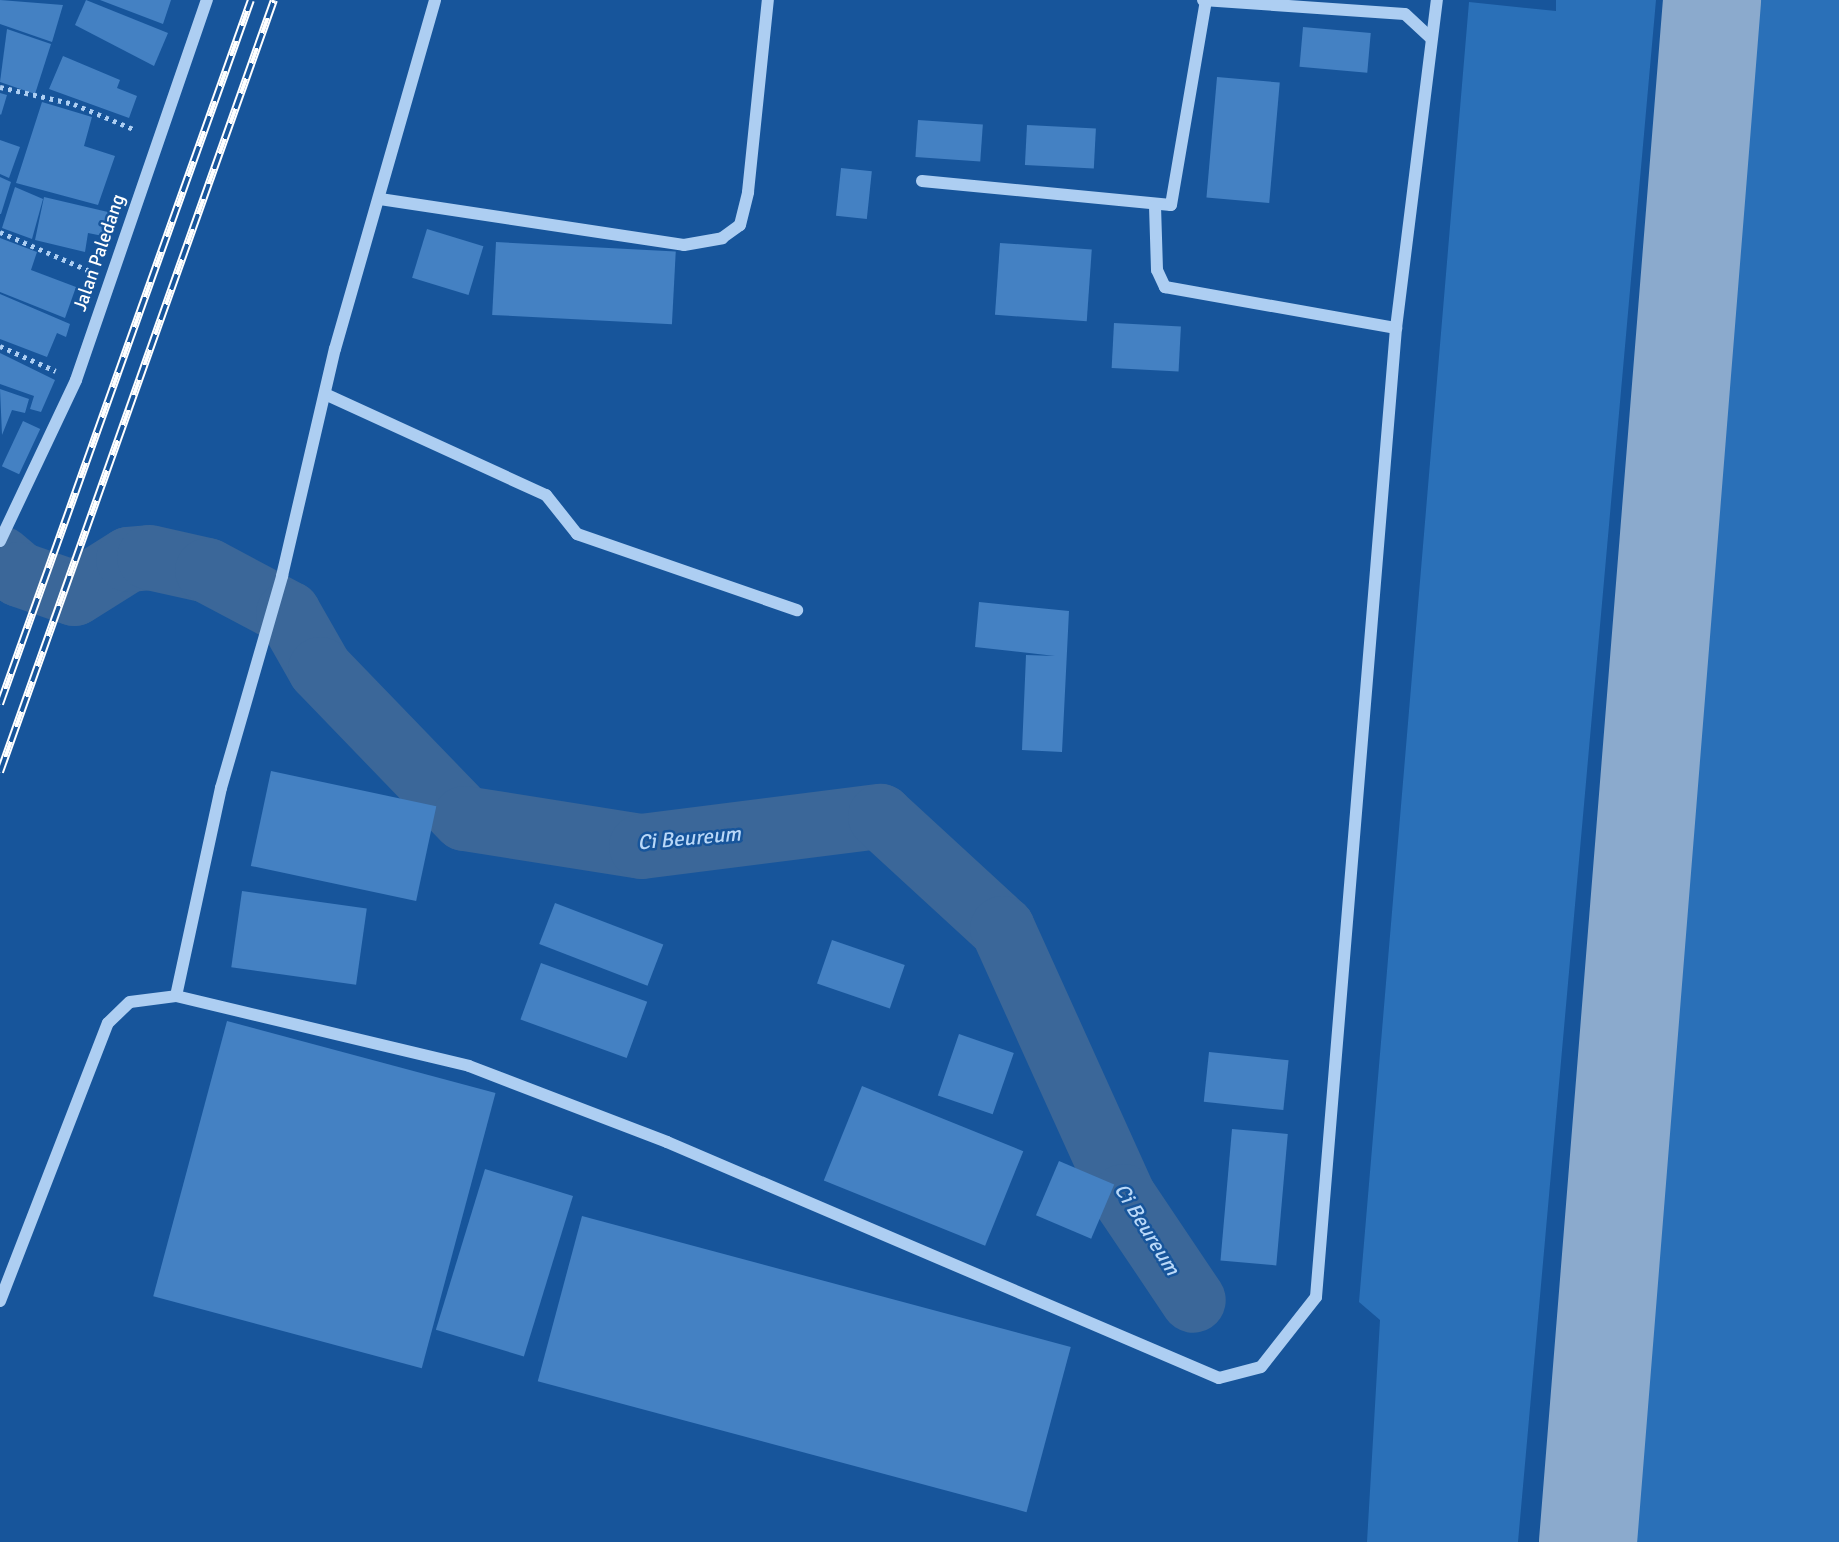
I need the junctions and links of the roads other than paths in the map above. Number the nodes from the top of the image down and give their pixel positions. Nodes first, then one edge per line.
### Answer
1 (207, 0) edge
2 (435, 0) edge
3 (768, 0) edge
4 (1205, 0) edge
5 (1437, 0) edge
6 (1430, 37) junction
7 (922, 181) dead end
8 (380, 199) junction
9 (1155, 206) junction
10 (1396, 328) junction
11 (325, 394) junction
12 (6, 512) edge
13 (2, 536) edge
14 (797, 610) dead end
15 (176, 996) junction
16 (0, 1301) edge

1 - 12 street, Jalan Paledang
2 - 8 street
3 - 8 street
4 - 6 street
4 - 9 street
5 - 6 street
6 - 10 street
7 - 9 street
8 - 11 street
9 - 10 street
10 - 15 street
11 - 14 street
11 - 15 street
12 - 13 street, Jalan Paledang
15 - 16 street

